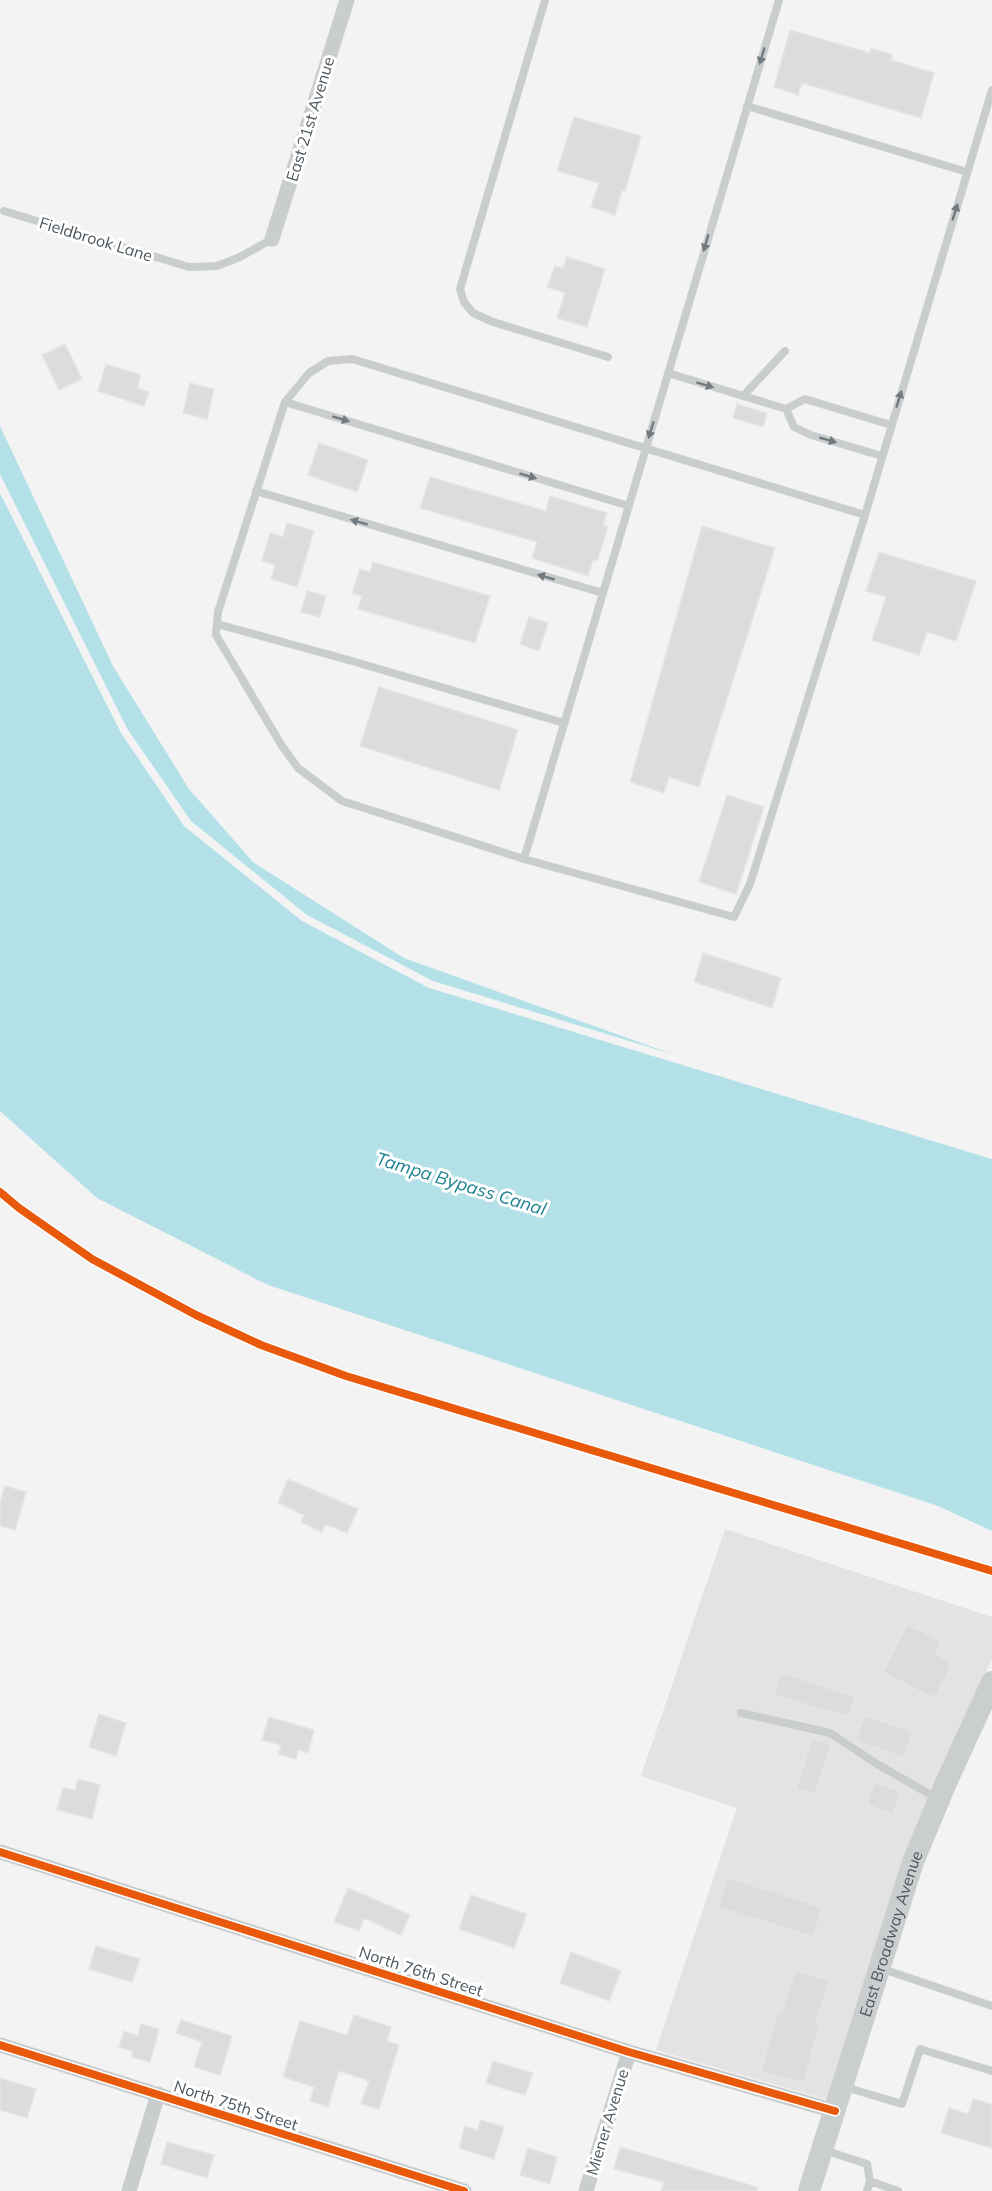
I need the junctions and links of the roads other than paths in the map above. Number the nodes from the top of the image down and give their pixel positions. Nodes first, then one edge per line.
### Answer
1 (347, 0) edge
2 (545, 0) edge
3 (779, 0) edge
4 (992, 90) edge
5 (747, 106) junction
6 (967, 172) junction
7 (4, 211) dead end
8 (272, 239) joint
9 (785, 351) dead end
10 (608, 357) dead end
11 (668, 373) junction
12 (742, 396) junction
13 (285, 402) junction
14 (786, 409) junction
15 (891, 425) junction
16 (646, 448) junction
17 (882, 456) junction
18 (256, 491) junction
19 (629, 506) junction
20 (865, 515) junction
21 (603, 593) junction
22 (217, 624) junction
23 (564, 723) junction
24 (524, 859) junction
25 (992, 1682) edge
26 (741, 1713) dead end
27 (939, 1800) junction
28 (0, 1852) edge
29 (879, 1968) junction
30 (992, 2006) edge
31 (0, 2045) edge
32 (629, 2052) junction
33 (992, 2071) edge
34 (843, 2086) junction
35 (158, 2094) junction
36 (835, 2111) junction
37 (822, 2150) junction
38 (870, 2181) junction
39 (129, 2191) edge
40 (464, 2191) edge
41 (586, 2191) edge
42 (809, 2191) edge
43 (867, 2191) edge
44 (898, 2191) edge

1 - 8 street, East 21st Avenue
2 - 10 lane
3 -> 5 lane
4 - 6 lane
5 - 6 lane
5 -> 11 lane
15 -> 6 lane
7 - 8 lane, Fieldbrook Lane
9 - 12 lane
11 -> 12 lane
11 -> 16 lane
12 - 14 lane
13 - 16 lane
13 - 18 lane
13 -> 19 lane
14 - 15 lane
14 -> 17 lane
15 - 17 lane
16 - 19 lane
16 - 20 lane
17 - 20 lane
21 -> 18 lane
18 - 22 lane
19 - 21 lane
20 - 24 lane
21 - 23 lane
22 - 23 lane
22 - 24 lane
23 - 24 lane
25 - 27 main road, East Broadway Avenue
26 - 27 lane
27 - 29 main road, East Broadway Avenue
28 - 32 street, North 76th Street
29 - 30 lane
29 - 34 main road, East Broadway Avenue
31 - 35 street, North 75th Street
32 - 36 street, North 76th Street
32 - 41 street, Miener Avenue
33 - 34 lane
34 - 36 main road, East Broadway Avenue
35 - 39 street
35 - 40 street, North 75th Street
36 - 37 main road, East Broadway Avenue
37 - 38 lane
37 - 42 main road, East Broadway Avenue
38 - 43 lane
38 - 44 lane

